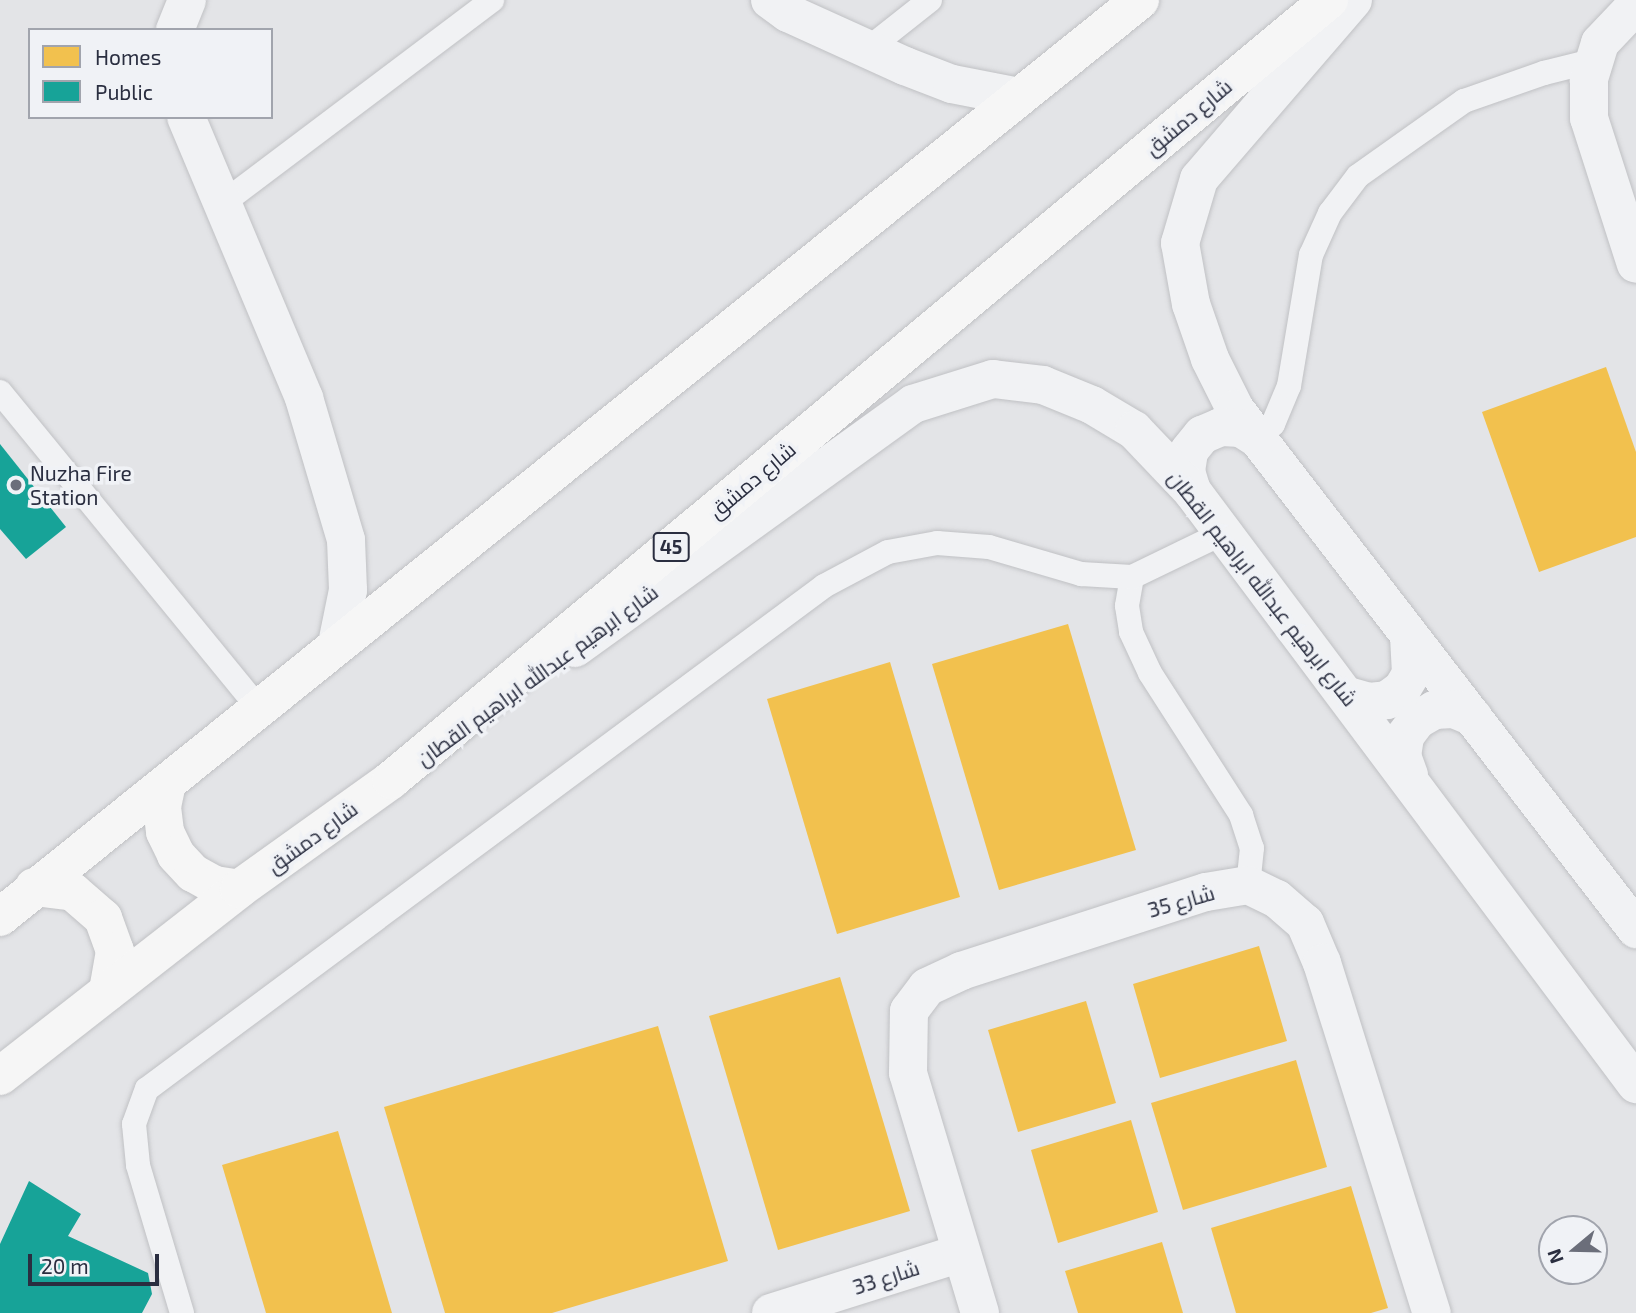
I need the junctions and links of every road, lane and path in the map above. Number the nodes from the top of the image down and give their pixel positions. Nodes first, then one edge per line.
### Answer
1 (187, 0) edge
2 (492, 0) edge
3 (770, 0) edge
4 (930, 0) edge
5 (1140, 0) edge
6 (1329, 0) edge
7 (1353, 0) edge
8 (1636, 5) edge
9 (176, 28) edge
10 (868, 49) junction
11 (1596, 60) junction
12 (1019, 97) junction
13 (187, 119) edge
14 (223, 203) junction
15 (1636, 264) edge
16 (0, 392) edge
17 (1258, 439) junction
18 (1192, 491) junction
19 (1225, 532) junction
20 (1132, 577) junction
21 (1409, 635) junction
22 (337, 644) junction
23 (1348, 696) junction
24 (259, 708) junction
25 (1473, 717) junction
26 (1409, 775) junction
27 (391, 780) junction
28 (167, 783) junction
29 (1248, 885) junction
30 (34, 887) junction
31 (239, 889) junction
32 (0, 917) edge
33 (1636, 929) edge
34 (108, 991) junction
35 (0, 1076) edge
36 (1636, 1084) edge
37 (961, 1253) junction
38 (182, 1313) edge
39 (771, 1313) edge
40 (980, 1313) edge
41 (1432, 1313) edge

1 - 9 street
2 - 14 lane
3 - 10 street
4 - 10 lane
5 - 12 main road
6 - 27 main road, شارع دمشق / 45
7 - 17 street
8 - 11 street
10 - 12 street
11 - 15 street
11 - 17 lane
12 - 22 main road
13 - 14 street
14 - 22 street
16 - 24 lane
17 - 18 street
17 - 21 street
18 - 19 street, شارع ابرهيم عبدالله ابراهيم القطان
18 - 27 street, شارع ابرهيم عبدالله ابراهيم القطان
19 - 20 lane
19 - 23 street, شارع ابرهيم عبدالله ابراهيم القطان
20 - 29 lane
20 - 38 lane
21 - 23 street
21 - 25 street
22 - 24 main road
23 - 26 street, شارع ابرهيم عبدالله ابراهيم القطان
24 - 28 main road
25 - 26 street
25 - 33 street
26 - 36 street, شارع ابرهيم عبدالله ابراهيم القطان
27 - 31 main road, شارع دمشق / 45
28 - 30 main road
28 - 31 main road
29 - 37 street, شارع 35
29 - 41 street
30 - 32 main road
30 - 34 main road
31 - 34 main road, شارع دمشق / 45
34 - 35 main road, شارع دمشق / 45
37 - 39 street, شارع 33
37 - 40 street, شارع 35

